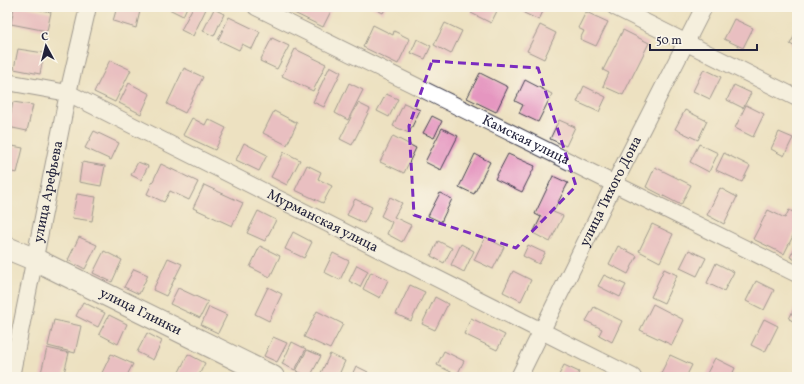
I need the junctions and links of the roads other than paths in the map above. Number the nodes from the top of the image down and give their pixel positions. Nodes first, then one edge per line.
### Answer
1 (88, 7) edge
2 (256, 7) edge
3 (615, 7) edge
4 (704, 7) edge
5 (687, 42) junction
6 (7, 82) edge
7 (68, 93) junction
8 (797, 98) edge
9 (614, 184) junction
10 (7, 248) edge
11 (36, 260) junction
12 (797, 274) edge
13 (540, 332) junction
14 (11, 377) edge
15 (273, 377) edge
16 (518, 377) edge
17 (632, 377) edge

1 - 7 street, улица Арефьева
2 - 9 street, Камская улица
3 - 5 street
4 - 5 street, улица Тихого Дона
5 - 8 street
5 - 9 street, улица Тихого Дона
6 - 7 street, Мурманская улица
7 - 11 street, улица Арефьева
7 - 13 street, Мурманская улица
9 - 12 street, Камская улица
9 - 13 street, улица Тихого Дона
10 - 11 street, улица Глинки
11 - 14 street, улица Арефьева
11 - 15 street, улица Глинки
13 - 16 street, улица Тихого Дона
13 - 17 street, Мурманская улица

